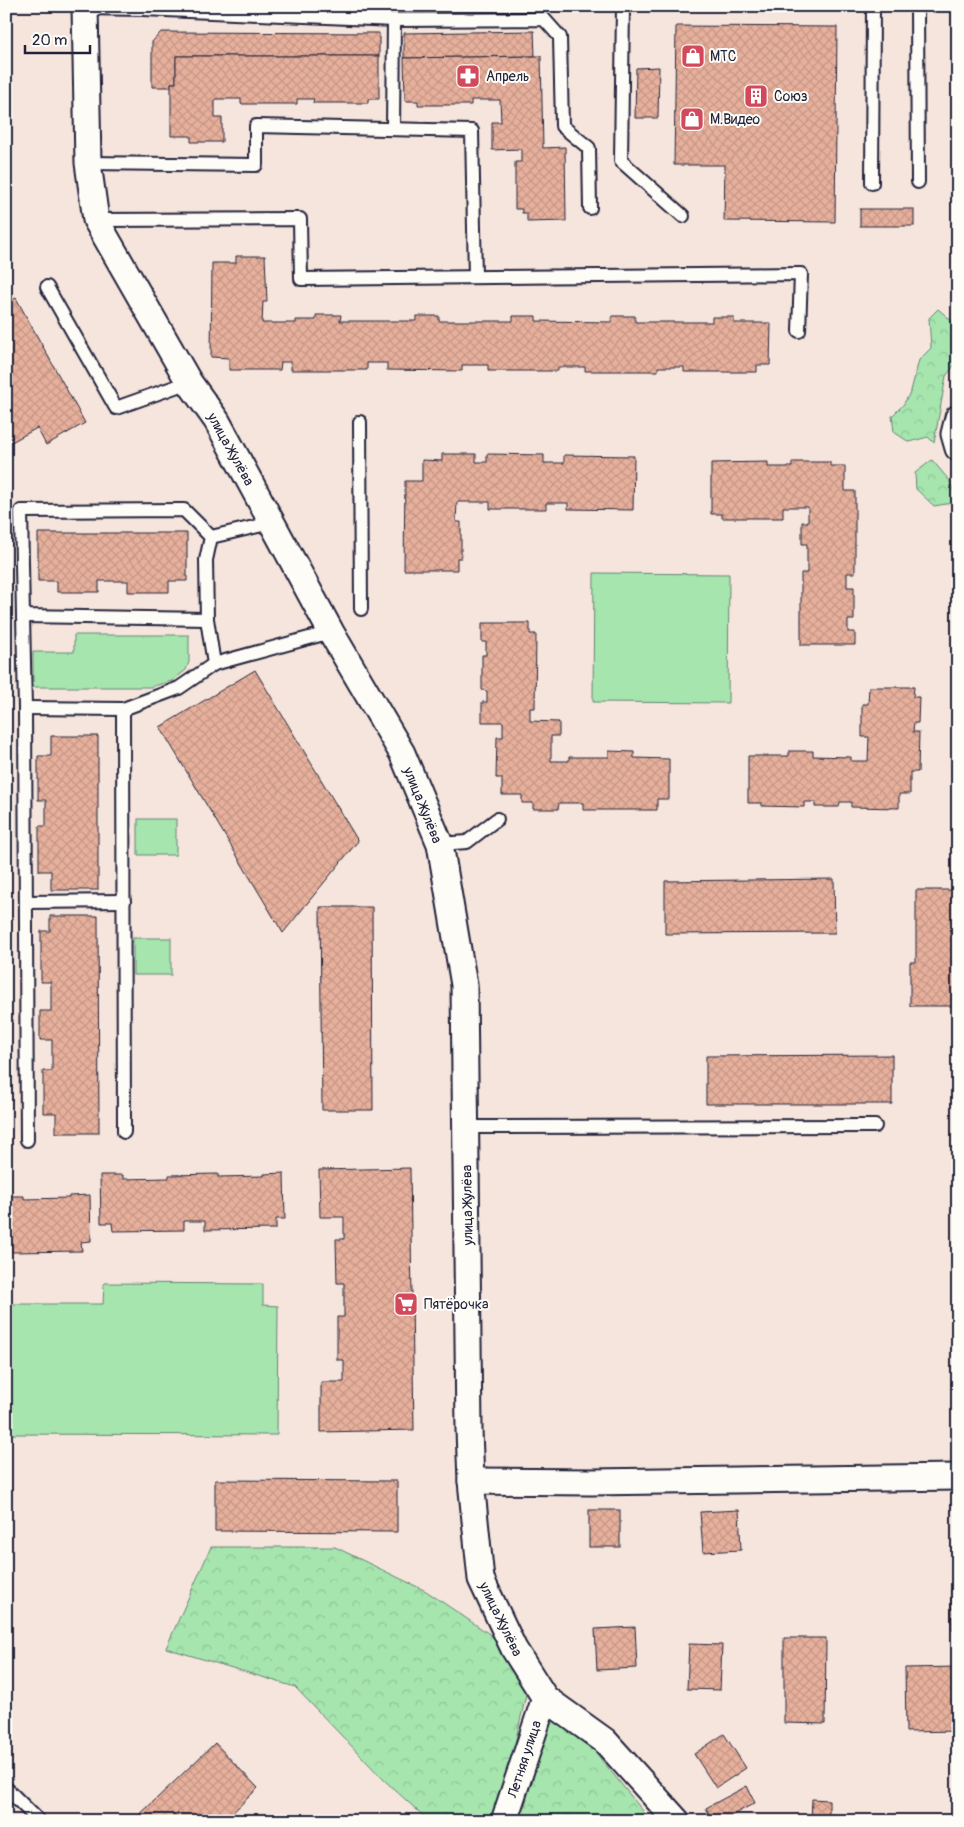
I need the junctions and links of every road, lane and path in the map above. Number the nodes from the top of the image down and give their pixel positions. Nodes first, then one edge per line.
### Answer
1 (623, 6) edge
2 (873, 6) edge
3 (917, 6) edge
4 (85, 7) edge
5 (394, 20) junction
6 (393, 129) junction
7 (88, 163) junction
8 (918, 182) dead end
9 (872, 183) dead end
10 (590, 208) dead end
11 (683, 216) dead end
12 (96, 220) junction
13 (475, 277) junction
14 (47, 288) dead end
15 (799, 330) dead end
16 (190, 382) junction
17 (958, 418) edge
18 (360, 422) dead end
19 (958, 448) edge
20 (271, 523) junction
21 (210, 538) junction
22 (361, 610) dead end
23 (23, 616) junction
24 (207, 619) junction
25 (331, 632) junction
26 (214, 664) junction
27 (25, 708) junction
28 (123, 709) junction
29 (497, 819) dead end
30 (440, 844) junction
31 (26, 902) junction
32 (124, 902) junction
33 (875, 1126) dead end
34 (466, 1127) junction
35 (124, 1132) dead end
36 (27, 1140) dead end
37 (958, 1477) edge
38 (471, 1481) junction
39 (545, 1698) junction
40 (6, 1788) edge
41 (38, 1821) edge
42 (504, 1821) edge
43 (677, 1821) edge

1 - 11 lane
2 - 9 lane
3 - 8 lane
4 - 5 lane
4 - 7 street, улица Жулёва
5 - 6 lane
5 - 10 lane
6 - 7 lane
6 - 13 lane
7 - 12 street, улица Жулёва
12 - 13 lane
12 - 16 street, улица Жулёва
13 - 15 lane
14 - 16 lane
16 - 20 street, улица Жулёва
17 - 19 street
18 - 22 lane
20 - 21 lane
20 - 25 street, улица Жулёва
21 - 23 lane
21 - 24 lane
23 - 24 lane
23 - 27 lane
24 - 26 lane
25 - 26 lane
25 - 30 street, улица Жулёва
26 - 28 lane
27 - 28 lane
27 - 31 lane
28 - 32 lane
29 - 30 lane
30 - 34 street, улица Жулёва
31 - 32 lane
31 - 36 lane
32 - 35 lane
33 - 34 lane
34 - 38 street, улица Жулёва
37 - 38 street
38 - 39 street, улица Жулёва
39 - 42 street, Летняя улица
39 - 43 street
40 - 41 lane

